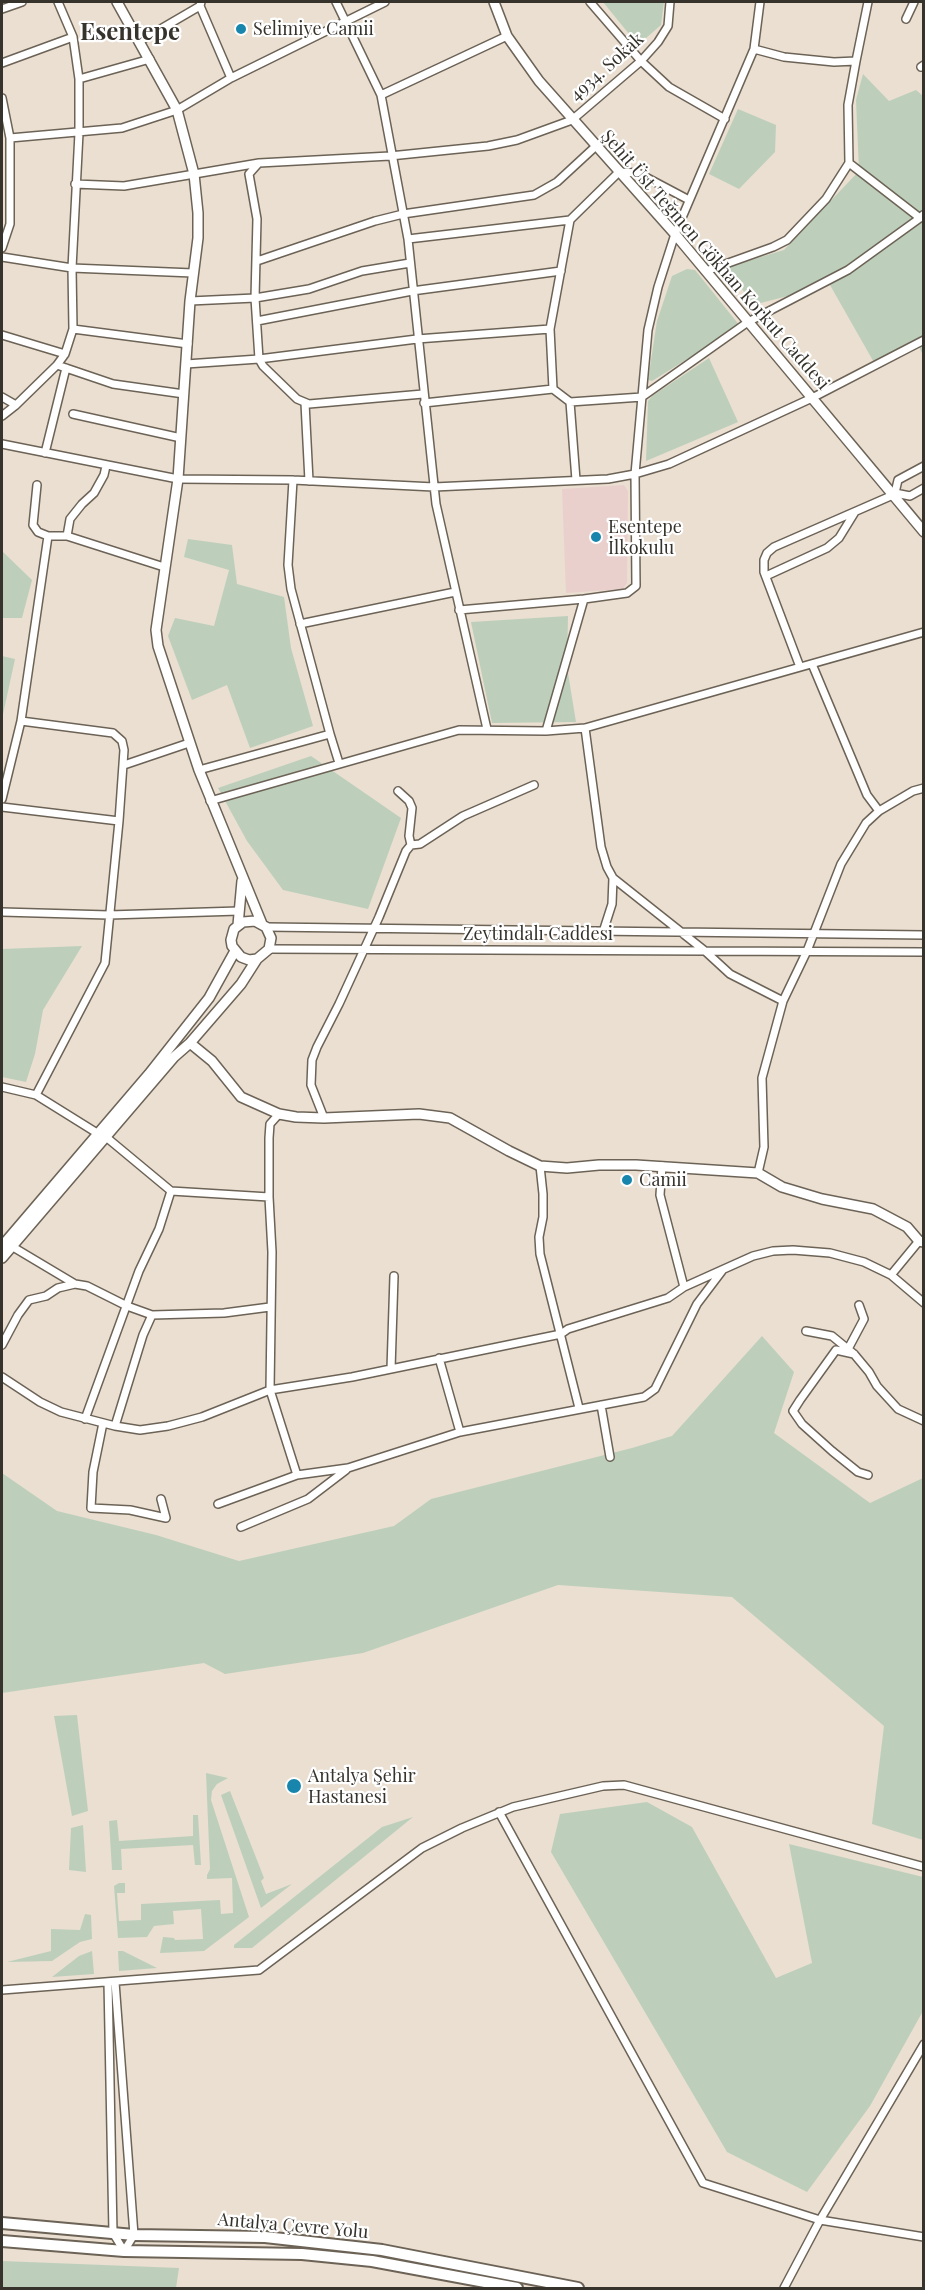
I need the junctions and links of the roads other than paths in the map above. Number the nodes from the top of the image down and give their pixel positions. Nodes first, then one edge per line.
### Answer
1 (22, 2) edge
2 (58, 2) edge
3 (117, 2) edge
4 (336, 2) edge
5 (385, 2) edge
6 (494, 2) edge
7 (590, 2) edge
8 (670, 2) edge
9 (760, 2) edge
10 (868, 2) edge
11 (914, 2) edge
12 (200, 4) edge
13 (2, 9) edge
14 (906, 19) dead end
15 (347, 22) junction
16 (507, 36) junction
17 (73, 37) junction
18 (140, 41) junction
19 (754, 49) junction
20 (150, 59) junction
21 (641, 61) junction
22 (856, 61) junction
23 (2, 63) edge
24 (231, 78) junction
25 (79, 79) junction
26 (381, 95) junction
27 (2, 98) edge
28 (177, 110) junction
29 (725, 119) junction
30 (572, 120) junction
31 (79, 133) junction
32 (10, 138) junction
33 (596, 146) junction
34 (390, 156) junction
35 (259, 163) junction
36 (849, 163) junction
37 (619, 172) junction
38 (194, 174) junction
39 (75, 184) junction
40 (689, 200) junction
41 (5, 203) edge
42 (403, 214) junction
43 (922, 216) edge
44 (570, 220) junction
45 (675, 234) junction
46 (408, 239) junction
47 (2, 248) edge
48 (2, 257) edge
49 (258, 261) junction
50 (410, 263) junction
51 (72, 268) junction
52 (561, 271) junction
53 (706, 271) junction
54 (193, 273) junction
55 (412, 291) junction
56 (255, 298) junction
57 (190, 301) junction
58 (257, 321) junction
59 (748, 322) junction
60 (74, 329) junction
61 (550, 329) junction
62 (2, 335) edge
63 (417, 339) junction
64 (924, 340) edge
65 (188, 344) junction
66 (65, 354) junction
67 (259, 359) junction
68 (186, 364) junction
69 (57, 365) junction
70 (66, 368) junction
71 (553, 389) junction
72 (184, 394) junction
73 (423, 394) junction
74 (2, 397) edge
75 (642, 397) junction
76 (812, 398) junction
77 (570, 402) junction
78 (305, 403) junction
79 (424, 403) junction
80 (16, 405) junction
81 (73, 414) dead end
82 (2, 416) edge
83 (181, 438) junction
84 (2, 444) edge
85 (45, 453) junction
86 (106, 466) junction
87 (924, 466) edge
88 (635, 474) junction
89 (178, 479) junction
90 (293, 480) junction
91 (576, 480) junction
92 (309, 481) junction
93 (37, 485) dead end
94 (434, 487) junction
95 (924, 488) edge
96 (894, 494) junction
97 (855, 512) junction
98 (924, 532) edge
99 (48, 536) junction
100 (67, 536) junction
101 (164, 567) junction
102 (766, 576) junction
103 (455, 591) junction
104 (584, 599) junction
105 (459, 610) junction
106 (300, 624) junction
107 (924, 632) edge
108 (812, 664) junction
109 (800, 667) junction
110 (21, 721) junction
111 (585, 728) junction
112 (487, 729) junction
113 (546, 731) junction
114 (330, 734) junction
115 (189, 743) junction
116 (339, 763) junction
117 (124, 765) junction
118 (199, 770) junction
119 (534, 785) dead end
120 (924, 788) edge
121 (398, 791) dead end
122 (2, 799) edge
123 (210, 801) junction
124 (2, 807) edge
125 (879, 811) junction
126 (119, 821) junction
127 (411, 845) junction
128 (613, 878) junction
129 (243, 879) junction
130 (239, 911) junction
131 (2, 912) edge
132 (109, 915) junction
133 (238, 925) junction
134 (264, 926) junction
135 (374, 928) junction
136 (603, 932) junction
137 (683, 933) junction
138 (813, 935) junction
139 (924, 935) edge
140 (365, 948) junction
141 (269, 949) junction
142 (234, 951) junction
143 (705, 951) junction
144 (807, 951) junction
145 (924, 952) edge
146 (257, 959) junction
147 (783, 1001) junction
148 (190, 1043) junction
149 (2, 1087) edge
150 (36, 1095) junction
151 (279, 1114) junction
152 (324, 1118) junction
153 (102, 1135) junction
154 (540, 1166) junction
155 (662, 1166) junction
156 (758, 1173) junction
157 (171, 1191) junction
158 (268, 1197) junction
159 (921, 1241) edge
160 (6, 1243) edge
161 (2, 1258) edge
162 (723, 1269) junction
163 (891, 1275) junction
164 (394, 1276) dead end
165 (75, 1284) junction
166 (684, 1287) junction
167 (924, 1303) edge
168 (859, 1305) dead end
169 (127, 1306) junction
170 (270, 1307) junction
171 (152, 1315) junction
172 (806, 1331) dead end
173 (561, 1334) junction
174 (2, 1345) edge
175 (848, 1349) junction
176 (854, 1354) junction
177 (439, 1358) junction
178 (391, 1368) junction
179 (2, 1377) edge
180 (270, 1390) junction
181 (602, 1405) junction
182 (579, 1408) junction
183 (84, 1419) junction
184 (924, 1421) edge
185 (103, 1424) junction
186 (115, 1426) junction
187 (460, 1432) junction
188 (610, 1457) dead end
189 (348, 1468) junction
190 (868, 1475) dead end
191 (297, 1476) junction
192 (161, 1499) dead end
193 (218, 1504) dead end
194 (241, 1527) dead end
195 (499, 1812) junction
196 (924, 1867) edge
197 (112, 1982) junction
198 (2, 1990) edge
199 (924, 2043) edge
200 (820, 2220) junction
201 (2, 2223) edge
202 (113, 2233) junction
203 (134, 2235) junction
204 (924, 2237) edge
205 (2, 2241) edge
206 (124, 2251) junction
207 (517, 2289) edge
208 (578, 2289) edge
209 (784, 2289) edge

1 - 13 street
2 - 17 street
3 - 18 street
4 - 15 street
5 - 15 street
6 - 16 street, Şehit Üst Teğmen Gökhan Korkut Caddesi
7 - 21 street
8 - 21 street, 4934. Sokak
9 - 19 street
10 - 22 street
11 - 14 street
12 - 18 street
12 - 24 street
15 - 24 street
15 - 26 street
16 - 26 street
16 - 30 street, Şehit Üst Teğmen Gökhan Korkut Caddesi
17 - 23 street
17 - 25 street
18 - 20 street
19 - 22 street
19 - 29 street
20 - 25 street
20 - 28 street
21 - 29 street
21 - 30 street, 4934. Sokak
22 - 36 street
24 - 28 street
25 - 31 street
26 - 34 street
27 - 32 street
28 - 31 street
28 - 38 street
29 - 40 street
30 - 33 street, Şehit Üst Teğmen Gökhan Korkut Caddesi
30 - 34 street
31 - 32 street
31 - 39 street
32 - 41 street
33 - 37 street, Şehit Üst Teğmen Gökhan Korkut Caddesi
33 - 42 street
34 - 35 street
34 - 42 street
35 - 38 street
35 - 49 street
36 - 43 street
36 - 53 street
37 - 40 street
37 - 44 street
37 - 45 street, Şehit Üst Teğmen Gökhan Korkut Caddesi
38 - 39 street
38 - 54 street
39 - 51 street
40 - 45 street
41 - 47 street
42 - 46 street
42 - 49 street
43 - 59 street
44 - 46 street
44 - 52 street
45 - 53 street, Şehit Üst Teğmen Gökhan Korkut Caddesi
45 - 75 street
46 - 50 street
48 - 51 street
49 - 56 street
50 - 55 street
50 - 56 street
51 - 54 street
51 - 60 street
52 - 55 street
52 - 61 street
53 - 59 street, Şehit Üst Teğmen Gökhan Korkut Caddesi
54 - 57 street
55 - 58 street
55 - 63 street
56 - 57 street
56 - 58 street
57 - 65 street
58 - 67 street
59 - 75 street
59 - 76 street, Şehit Üst Teğmen Gökhan Korkut Caddesi
60 - 65 street
60 - 66 street
61 - 63 street
61 - 71 street
62 - 66 street
63 - 67 street
63 - 73 street
64 - 76 street
65 - 68 street
66 - 69 street
67 - 68 street
67 - 78 street
68 - 72 street
69 - 70 street
69 - 80 street
70 - 72 street
70 - 85 street
71 - 77 street
71 - 79 street
72 - 83 street
73 - 78 street
73 - 79 street
74 - 80 street
75 - 77 street
75 - 88 street
76 - 88 street
76 - 96 street, Şehit Üst Teğmen Gökhan Korkut Caddesi
77 - 91 street
78 - 92 street
79 - 94 street
80 - 82 street
81 - 83 street
83 - 89 street
84 - 85 street
85 - 86 street
86 - 89 street
86 - 100 street
87 - 96 street
88 - 91 street
88 - 104 street
89 - 90 street
89 - 101 street
90 - 92 street
90 - 106 street
91 - 94 street
92 - 94 street
93 - 99 street
94 - 103 street
95 - 96 street
96 - 97 street
96 - 98 street, Şehit Üst Teğmen Gökhan Korkut Caddesi
97 - 102 street
97 - 102 street
99 - 100 street
99 - 110 street
100 - 101 street
101 - 115 street
102 - 109 street
103 - 105 street
103 - 106 street
104 - 105 street
104 - 113 street
105 - 112 street
106 - 114 street
107 - 108 street
108 - 109 street
108 - 125 street
109 - 111 street
110 - 117 street
110 - 122 street
111 - 113 street
111 - 128 street
112 - 113 street
112 - 116 street
114 - 116 street
114 - 118 street
115 - 117 street
115 - 118 street
116 - 123 street
117 - 126 street
118 - 123 street
119 - 127 street
120 - 125 street
121 - 127 street
123 - 129 street
124 - 126 street
125 - 138 street
126 - 132 street
127 - 135 street
128 - 136 street
128 - 137 street
129 - 130 street
129 - 134 street
130 - 132 street
130 - 133 street
131 - 132 street
132 - 150 street
133 - 134 street
133 - 142 street
134 - 135 street
134 - 141 street
135 - 136 street
135 - 140 street
136 - 137 street
137 - 138 street
137 - 143 street
138 - 139 street
138 - 144 street
140 - 141 street, Zeytindalı Caddesi
140 - 143 street, Zeytindalı Caddesi
140 - 152 street
141 - 146 street
142 - 146 street
142 - 153 street
143 - 144 street, Zeytindalı Caddesi
143 - 147 street
144 - 145 street, Zeytindalı Caddesi
144 - 147 street
146 - 148 street
147 - 156 street
148 - 151 street
148 - 153 street
149 - 150 street
150 - 153 street
151 - 152 street
151 - 158 street
152 - 154 street
153 - 157 street
153 - 160 street
154 - 155 street
154 - 173 street
155 - 156 street
155 - 166 street
156 - 159 street
157 - 158 street
157 - 169 street
158 - 170 street
159 - 163 street
160 - 161 street
160 - 165 street
162 - 163 street
162 - 166 street
162 - 181 street
163 - 167 street
164 - 178 street
165 - 169 street
165 - 174 street
166 - 173 street
168 - 175 street
169 - 171 street
169 - 183 street
170 - 171 street
170 - 180 street
171 - 186 street
172 - 175 street
173 - 177 street
173 - 182 street
175 - 176 street
176 - 184 street
176 - 190 street
177 - 178 street
177 - 187 street
178 - 180 street
179 - 183 street
180 - 186 street
180 - 191 street
181 - 182 street
181 - 188 street
182 - 187 street
183 - 185 street
185 - 186 street
185 - 192 street
187 - 189 street
189 - 191 street
189 - 194 street
191 - 193 street
195 - 196 street
195 - 197 street
195 - 200 street
197 - 198 street
197 - 202 street
197 - 203 street
199 - 200 street
200 - 204 street
200 - 209 street
201 - 202 main road, Antalya Çevre Yolu
202 - 203 main road, Antalya Çevre Yolu
202 - 206 street
203 - 206 street
203 - 208 main road, Antalya Çevre Yolu
205 - 206 main road, Antalya Çevre Yolu
206 - 207 main road, Antalya Çevre Yolu

